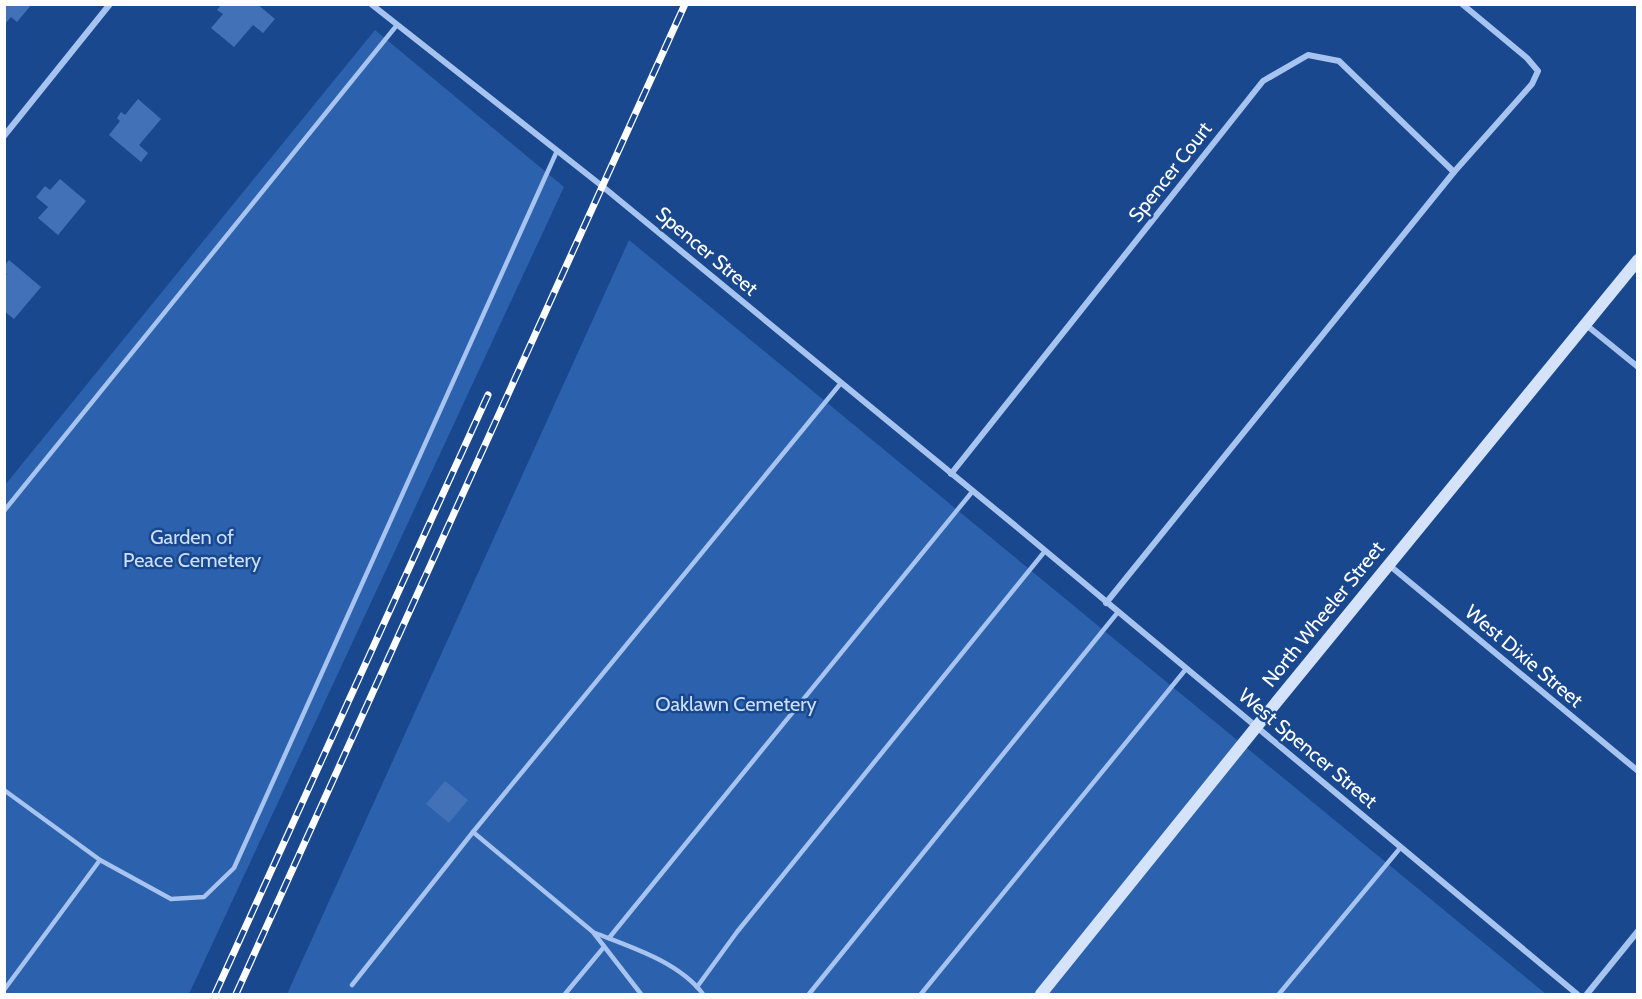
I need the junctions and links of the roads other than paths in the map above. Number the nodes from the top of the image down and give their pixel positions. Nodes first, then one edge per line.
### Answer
1 (110, 4) edge
2 (371, 4) edge
3 (1462, 4) edge
4 (397, 25) junction
5 (4, 136) edge
6 (557, 151) junction
7 (1454, 172) junction
8 (1638, 260) edge
9 (1585, 324) junction
10 (1638, 368) edge
11 (841, 383) junction
12 (951, 474) junction
13 (972, 492) junction
14 (4, 511) edge
15 (1017, 528) joint
16 (1045, 551) junction
17 (1389, 565) junction
18 (1107, 603) junction
19 (1118, 612) junction
20 (1186, 669) junction
21 (1257, 726) junction
22 (1638, 771) edge
23 (4, 790) edge
24 (473, 832) junction
25 (1401, 847) junction
26 (100, 860) junction
27 (1638, 931) edge
28 (593, 932) junction
29 (609, 938) junction
30 (604, 947) junction
31 (352, 985) dead end
32 (697, 987) junction
33 (4, 990) edge
34 (565, 994) edge
35 (641, 994) edge
36 (703, 994) edge
37 (809, 994) edge
38 (921, 994) edge
39 (1041, 994) edge
40 (1279, 994) edge
41 (1577, 994) edge
42 (1587, 994) edge

1 - 5 street
2 - 4 street, Spencer Street
3 - 7 street
4 - 6 street, Spencer Street
4 - 14 lane
6 - 11 street, Spencer Street
6 - 26 lane
7 - 12 street, Spencer Court
7 - 18 street
8 - 9 main road, North Wheeler Street
9 - 10 street
9 - 17 main road, North Wheeler Street
11 - 12 street, Spencer Street
11 - 24 lane
12 - 13 street, Spencer Street
13 - 15 street, Spencer Street
13 - 29 lane
15 - 16 street, West Spencer Street
16 - 18 street, West Spencer Street
16 - 32 lane
17 - 21 main road, North Wheeler Street
17 - 22 street, West Dixie Street
18 - 19 street, West Spencer Street
19 - 20 street, West Spencer Street
19 - 37 lane
20 - 21 street, West Spencer Street
20 - 38 lane
21 - 25 street, West Spencer Street
21 - 39 main road, North Wheeler Street
23 - 26 lane
24 - 28 lane
24 - 31 lane
25 - 40 lane
25 - 41 street, West Spencer Street
26 - 33 lane
27 - 42 street
28 - 29 lane
28 - 30 lane
29 - 32 lane
30 - 34 lane
30 - 35 lane
32 - 36 lane

